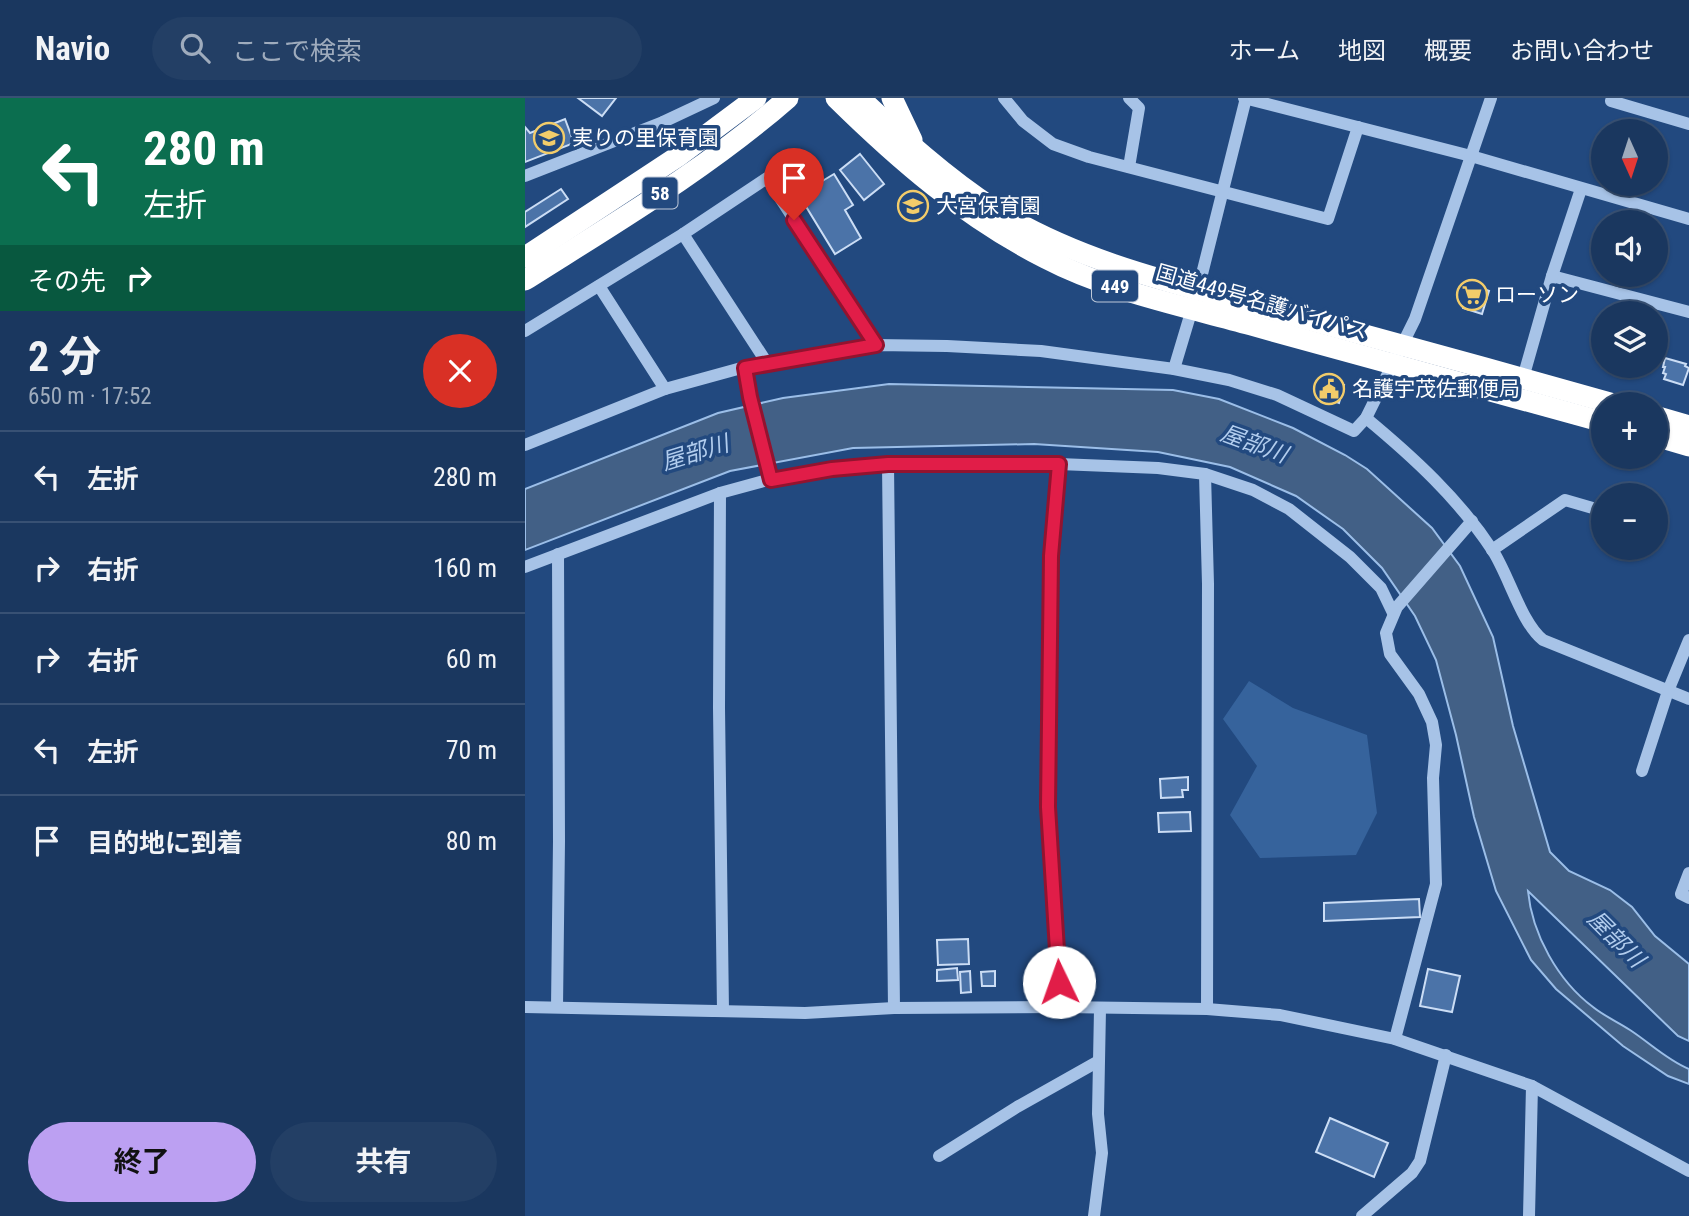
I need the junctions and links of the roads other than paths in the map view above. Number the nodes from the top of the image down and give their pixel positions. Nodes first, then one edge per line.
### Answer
1 (714, 98) edge
2 (756, 98) edge
3 (788, 98) edge
4 (837, 98) edge
5 (860, 98) edge
6 (893, 98) edge
7 (1004, 98) edge
8 (1129, 98) edge
9 (1245, 98) edge
10 (1491, 98) edge
11 (1612, 98) edge
12 (663, 122) junction
13 (1689, 124) edge
14 (1359, 127) junction
15 (921, 154) junction
16 (1471, 156) junction
17 (677, 157) junction
18 (1129, 166) junction
19 (525, 176) edge
20 (1581, 189) junction
21 (1223, 191) junction
22 (1689, 219) edge
23 (683, 234) junction
24 (525, 257) edge
25 (1552, 276) junction
26 (525, 280) edge
27 (599, 286) junction
28 (1195, 299) junction
29 (1689, 312) edge
30 (525, 331) edge
31 (1402, 344) junction
32 (876, 345) junction
33 (767, 363) junction
34 (1391, 364) junction
35 (745, 368) junction
36 (1174, 369) junction
37 (1523, 378) junction
38 (666, 389) junction
39 (1591, 397) edge
40 (1366, 418) junction
41 (1591, 419) edge
42 (1668, 420) edge
43 (1689, 426) edge
44 (1668, 440) edge
45 (525, 445) edge
46 (1689, 446) edge
47 (888, 464) junction
48 (1059, 464) junction
49 (1205, 474) junction
50 (770, 475) junction
51 (720, 493) junction
52 (1591, 508) edge
53 (1472, 521) junction
54 (1492, 550) junction
55 (558, 554) junction
56 (525, 567) edge
57 (1395, 610) junction
58 (1689, 640) edge
59 (1668, 691) junction
60 (1689, 699) edge
61 (1642, 771) dead end
62 (1689, 873) edge
63 (1689, 898) edge
64 (525, 1007) edge
65 (557, 1007) junction
66 (1061, 1007) junction
67 (894, 1008) junction
68 (1100, 1009) junction
69 (1207, 1009) junction
70 (723, 1011) junction
71 (1395, 1039) junction
72 (1447, 1055) junction
73 (1097, 1062) junction
74 (1532, 1086) junction
75 (939, 1156) dead end
76 (1689, 1171) edge
77 (1094, 1216) edge
78 (1362, 1216) edge
79 (1529, 1216) edge

1 - 12 street
2 - 17 highway, 58
3 - 26 highway, 58
4 - 28 highway, 国道449号名護バイパス / 449
5 - 15 highway, 国道449号名護バイパス / 449
6 - 15 highway
7 - 18 street
8 - 18 street
9 - 14 street
9 - 21 street
10 - 16 street
11 - 13 street
12 - 17 street
12 - 19 street
14 - 16 street
14 - 21 street
15 - 28 highway, 国道449号名護バイパス / 449
16 - 20 street
16 - 31 street
17 - 24 highway, 58
18 - 21 street
20 - 22 street
20 - 25 street
21 - 28 street
23 - 27 street
23 - 32 street
23 - 33 street
25 - 29 street
25 - 37 street
27 - 30 street
27 - 38 street
28 - 31 highway, 国道449号名護バイパス / 449
28 - 34 highway, 国道449号名護バイパス / 449
28 - 36 street
31 - 34 street
31 - 37 highway, 国道449号名護バイパス / 449
32 - 33 street
32 - 36 street
33 - 35 street
34 - 40 street
34 - 41 highway, 国道449号名護バイパス / 449
35 - 38 street
35 - 50 street
36 - 40 street
37 - 39 highway, 国道449号名護バイパス / 449
38 - 45 street
40 - 53 street
42 - 43 highway
44 - 46 highway
47 - 48 street
47 - 50 street
47 - 67 street
48 - 49 street
48 - 66 street
49 - 57 street
49 - 69 street
50 - 51 street
51 - 55 street
51 - 70 street
52 - 54 street
53 - 54 street
53 - 57 street
54 - 59 street
55 - 56 street
55 - 65 street
57 - 71 street
58 - 59 street
59 - 60 street
59 - 61 street
62 - 63 street
64 - 65 street
65 - 70 street
66 - 67 street
66 - 68 street
67 - 70 street
68 - 69 street
68 - 73 street
69 - 71 street
71 - 72 street
72 - 74 street
72 - 78 street
73 - 75 street
73 - 77 street
74 - 76 street
74 - 79 street

